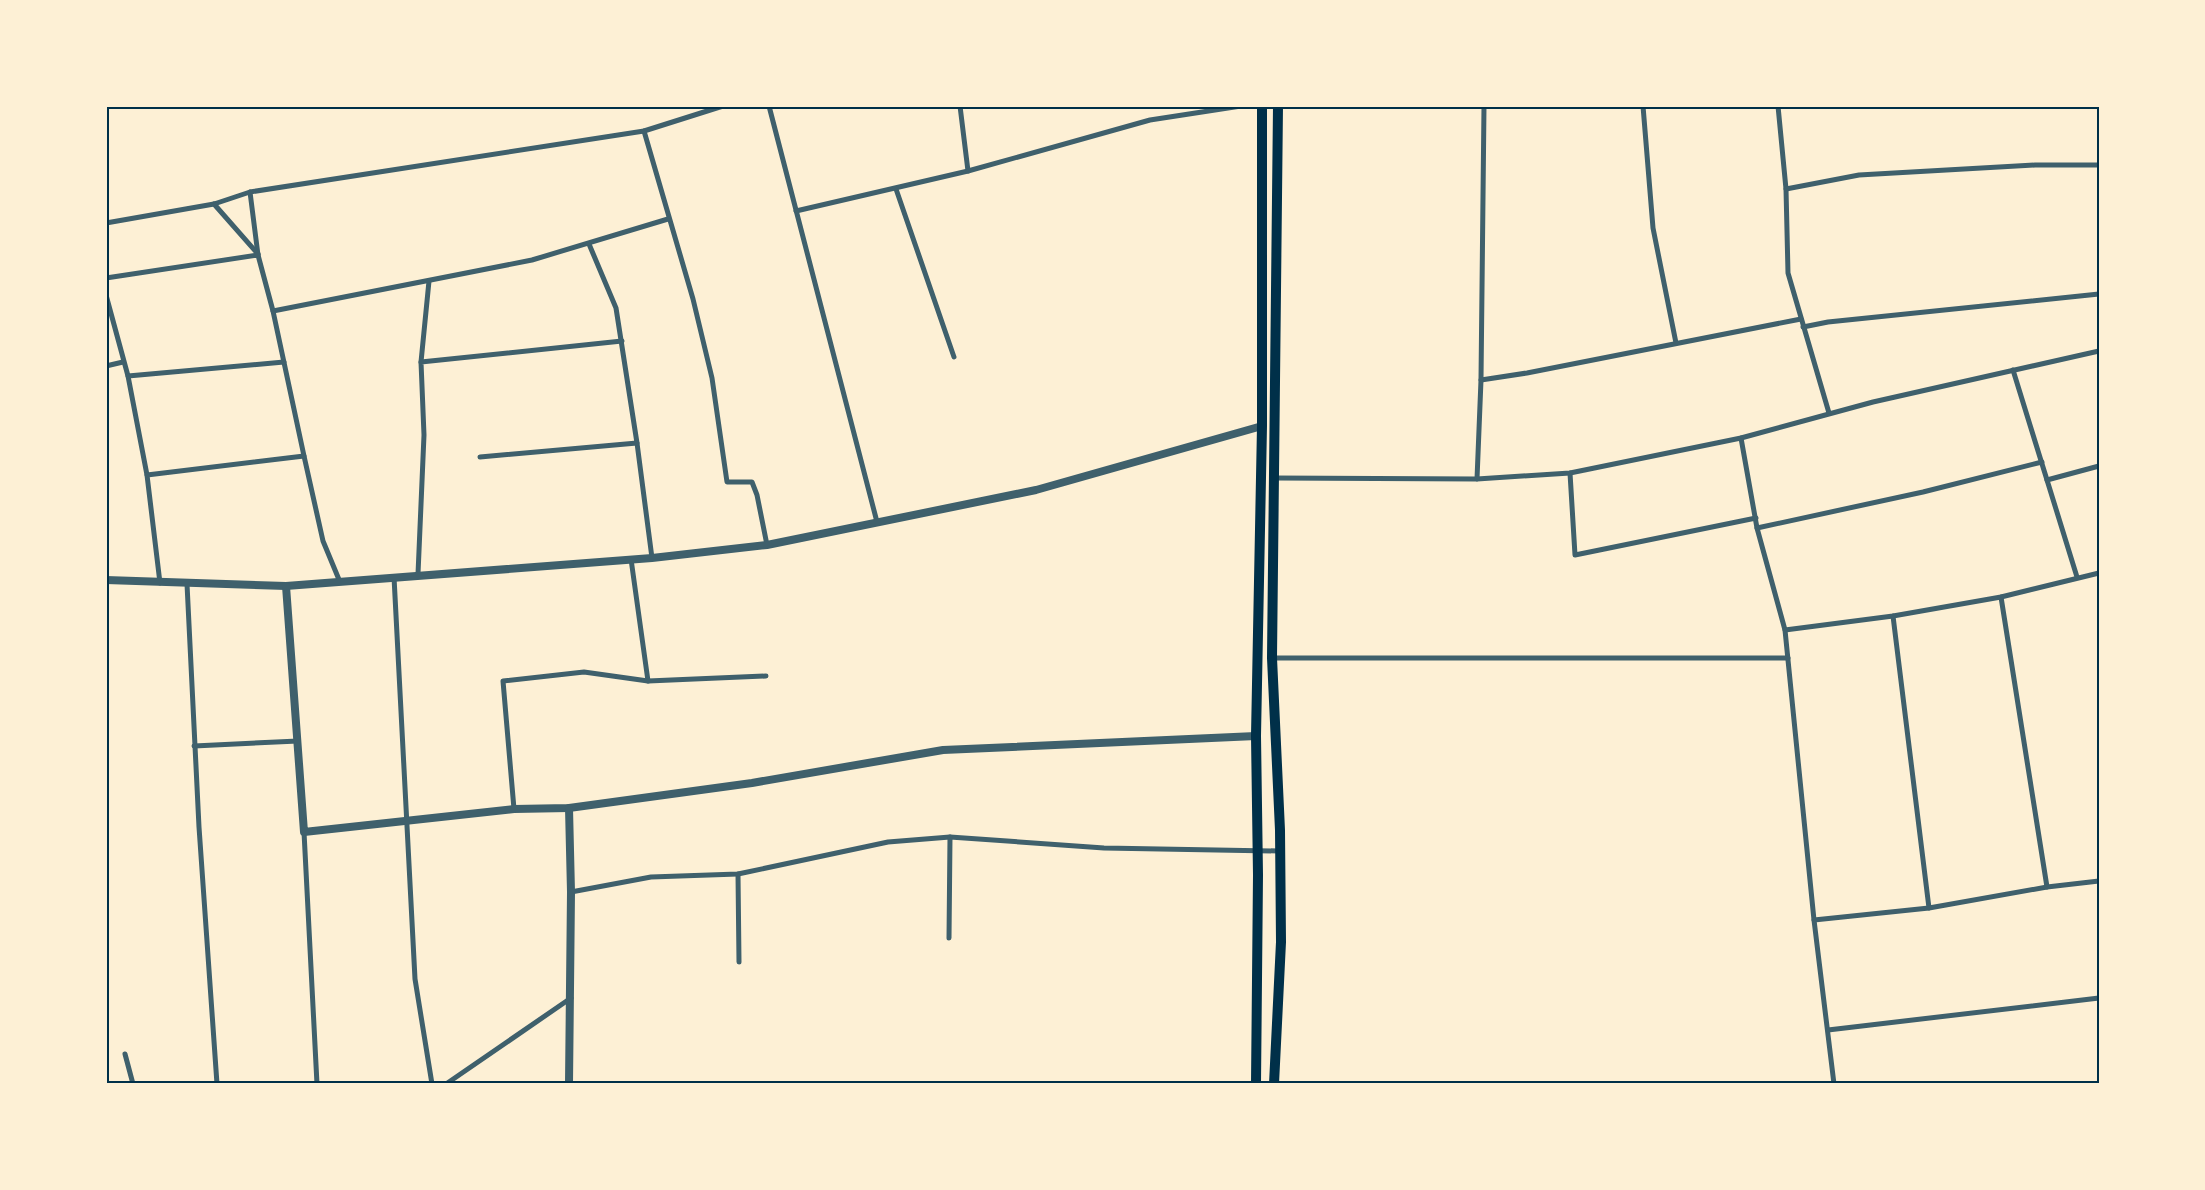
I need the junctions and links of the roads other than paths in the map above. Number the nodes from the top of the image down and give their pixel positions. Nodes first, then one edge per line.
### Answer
1 (722, 106) edge
2 (769, 106) edge
3 (960, 106) edge
4 (1241, 106) edge
5 (1262, 106) edge
6 (1278, 106) edge
7 (1484, 106) edge
8 (1643, 106) edge
9 (1778, 106) edge
10 (644, 131) junction
11 (2099, 165) edge
12 (968, 171) junction
13 (896, 189) junction
14 (1786, 189) junction
15 (250, 192) junction
16 (214, 204) junction
17 (796, 211) junction
18 (668, 219) junction
19 (106, 223) edge
20 (589, 244) junction
21 (258, 254) junction
22 (106, 278) edge
23 (429, 281) junction
24 (2099, 294) edge
25 (106, 295) edge
26 (273, 311) junction
27 (1801, 319) junction
28 (109, 321) edge
29 (1804, 327) junction
30 (622, 341) junction
31 (1676, 343) junction
32 (2099, 351) edge
33 (954, 357) dead end
34 (123, 362) junction
35 (284, 362) junction
36 (421, 362) junction
37 (106, 366) edge
38 (2013, 370) junction
39 (128, 376) junction
40 (1481, 380) junction
41 (1828, 413) junction
42 (1262, 426) junction
43 (1741, 438) junction
44 (637, 443) junction
45 (304, 456) junction
46 (480, 457) dead end
47 (2042, 462) junction
48 (2099, 466) edge
49 (1570, 473) junction
50 (147, 475) junction
51 (1275, 478) junction
52 (1477, 479) junction
53 (2047, 480) junction
54 (1756, 518) junction
55 (878, 522) junction
56 (1758, 528) junction
57 (767, 545) junction
58 (652, 558) junction
59 (631, 559) junction
60 (2099, 573) edge
61 (418, 574) junction
62 (394, 577) junction
63 (2076, 577) junction
64 (106, 580) edge
65 (340, 582) junction
66 (160, 583) junction
67 (187, 584) junction
68 (286, 586) junction
69 (2001, 597) junction
70 (1893, 616) junction
71 (1786, 630) junction
72 (1272, 658) junction
73 (1788, 658) junction
74 (766, 676) dead end
75 (648, 681) junction
76 (1256, 736) junction
77 (298, 741) junction
78 (194, 746) junction
79 (569, 808) junction
80 (514, 809) junction
81 (408, 820) junction
82 (304, 832) junction
83 (950, 837) junction
84 (1278, 851) junction
85 (1258, 852) junction
86 (738, 874) junction
87 (2099, 881) edge
88 (2047, 887) junction
89 (571, 892) junction
90 (1929, 908) junction
91 (1814, 920) junction
92 (949, 938) dead end
93 (739, 962) dead end
94 (571, 998) junction
95 (2099, 998) edge
96 (1828, 1030) junction
97 (125, 1054) dead end
98 (133, 1084) edge
99 (217, 1084) edge
100 (317, 1084) edge
101 (432, 1084) edge
102 (446, 1084) edge
103 (568, 1084) edge
104 (1256, 1084) edge
105 (1274, 1084) edge
106 (1834, 1084) edge

1 - 10 street
2 - 17 street
3 - 12 street
4 - 12 street
5 - 42 main road
6 - 51 main road
7 - 40 street
8 - 31 street
9 - 14 street
10 - 15 street
10 - 18 street
11 - 14 street
12 - 13 street
13 - 17 street
13 - 33 street
14 - 27 street
15 - 16 street
15 - 21 street
16 - 19 street
16 - 21 street
17 - 55 street
18 - 20 street
18 - 57 street
20 - 23 street
20 - 30 street
21 - 22 street
21 - 26 street
23 - 26 street
23 - 36 street
24 - 29 street
25 - 28 street
26 - 35 street
27 - 29 street
27 - 31 street
28 - 34 street
29 - 41 street
30 - 36 street
30 - 44 street
31 - 40 street
32 - 38 street
34 - 37 street
34 - 39 street
35 - 39 street
35 - 45 street
36 - 61 street
38 - 41 street
38 - 47 street
39 - 50 street
40 - 52 street
41 - 43 street
42 - 55 street
42 - 76 main road
43 - 49 street
43 - 54 street
44 - 46 street
44 - 58 street
45 - 50 street
45 - 65 street
47 - 53 street
47 - 56 street
48 - 53 street
49 - 52 street
49 - 54 street
50 - 66 street
51 - 52 street
51 - 72 main road
53 - 63 street
54 - 56 street
55 - 57 street
56 - 71 street
57 - 58 street
58 - 59 street
59 - 61 street
59 - 75 street
60 - 63 street
61 - 62 street
62 - 65 street
62 - 81 street
63 - 69 street
64 - 66 street
65 - 68 street
66 - 67 street
67 - 68 street
67 - 78 street
68 - 77 street
69 - 70 street
69 - 88 street
70 - 71 street
70 - 90 street
71 - 73 street
72 - 73 street
72 - 84 main road
73 - 91 street
74 - 75 street
75 - 80 street
76 - 79 street
76 - 85 main road
77 - 78 street
77 - 82 street
78 - 99 street
79 - 80 street
79 - 89 street
80 - 81 street
81 - 82 street
81 - 101 street
82 - 100 street
83 - 85 street
83 - 86 street
83 - 92 street
84 - 85 street
84 - 105 main road
85 - 104 main road
86 - 89 street
86 - 93 street
87 - 88 street
88 - 90 street
89 - 94 street
90 - 91 street
91 - 96 street
94 - 102 street
94 - 103 street
95 - 96 street
96 - 106 street
97 - 98 street

